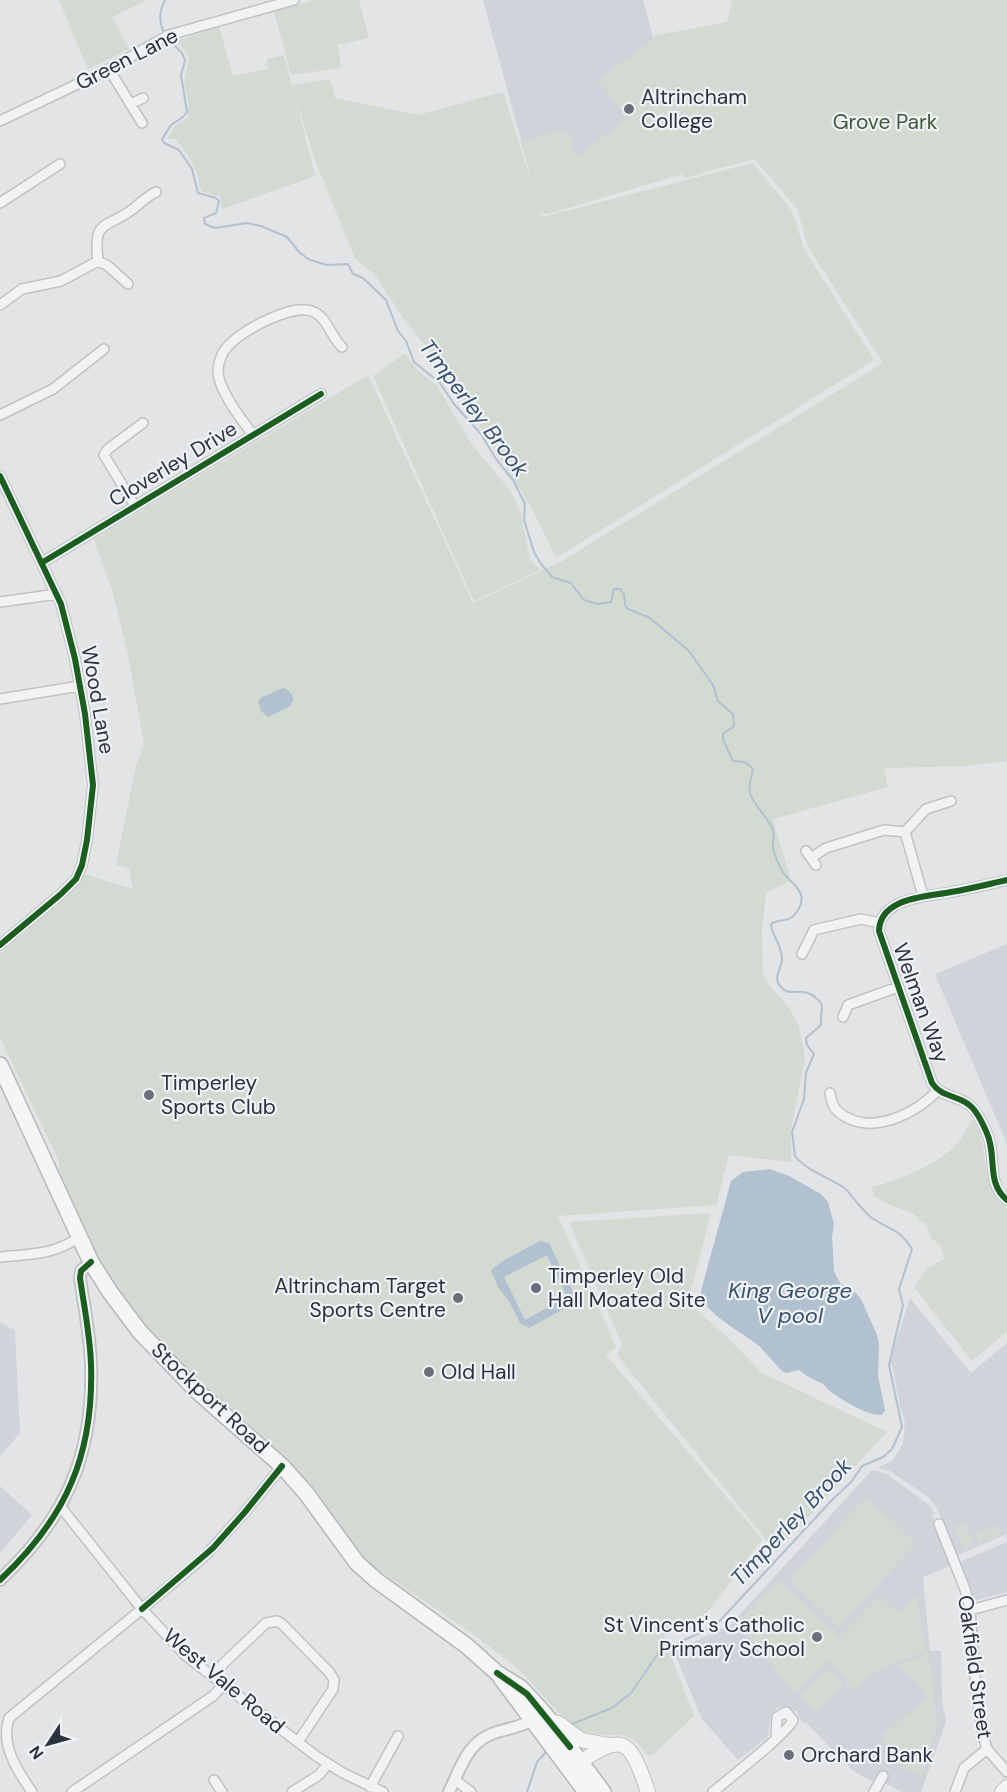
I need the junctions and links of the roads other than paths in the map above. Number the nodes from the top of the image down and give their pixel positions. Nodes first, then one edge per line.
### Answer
1 (294, 0) edge
2 (109, 69) junction
3 (143, 98) dead end
4 (131, 104) junction
5 (0, 121) edge
6 (142, 123) dead end
7 (60, 164) dead end
8 (143, 186) dead end
9 (0, 203) edge
10 (98, 261) junction
11 (128, 284) dead end
12 (0, 305) edge
13 (342, 347) dead end
14 (103, 348) dead end
15 (321, 394) dead end
16 (0, 415) edge
17 (143, 423) dead end
18 (253, 435) junction
19 (0, 476) edge
20 (135, 506) junction
21 (42, 562) junction
22 (57, 594) junction
23 (0, 602) edge
24 (80, 686) junction
25 (0, 699) edge
26 (951, 801) dead end
27 (905, 832) junction
28 (811, 858) dead end
29 (1007, 880) edge
30 (923, 896) junction
31 (880, 922) junction
32 (0, 945) edge
33 (802, 954) dead end
34 (898, 987) junction
35 (843, 1017) dead end
36 (0, 1065) edge
37 (938, 1090) junction
38 (830, 1093) dead end
39 (1007, 1200) edge
40 (79, 1237) junction
41 (0, 1257) edge
42 (91, 1262) junction
43 (282, 1466) junction
44 (60, 1506) junction
45 (939, 1524) dead end
46 (0, 1580) edge
47 (1005, 1600) edge
48 (142, 1610) junction
49 (970, 1610) junction
50 (213, 1677) junction
51 (223, 1685) junction
52 (542, 1718) junction
53 (398, 1736) dead end
54 (776, 1738) dead end
55 (298, 1742) junction
56 (608, 1745) junction
57 (987, 1749) junction
58 (328, 1764) junction
59 (575, 1766) junction
60 (1007, 1772) edge
61 (883, 1776) dead end
62 (214, 1779) dead end
63 (455, 1780) junction
64 (370, 1787) junction
65 (1007, 1787) edge
66 (32, 1792) edge
67 (72, 1792) edge
68 (222, 1792) edge
69 (292, 1792) edge
70 (383, 1792) edge
71 (449, 1792) edge
72 (471, 1792) edge
73 (586, 1792) edge
74 (603, 1792) edge
75 (648, 1792) edge
76 (713, 1792) edge
77 (874, 1792) edge
78 (955, 1792) edge
79 (1002, 1792) edge

1 - 2 street, Green Lane
2 - 4 street
2 - 5 street, Green Lane
3 - 4 street
4 - 6 street
7 - 9 street
8 - 10 street
10 - 11 street
10 - 12 street
13 - 18 street
14 - 16 street
15 - 18 street, Cloverley Drive
17 - 20 street
18 - 20 street, Cloverley Drive
19 - 21 street, Wood Lane
20 - 21 street, Cloverley Drive
21 - 22 street, Wood Lane
22 - 23 street
22 - 24 street, Wood Lane
24 - 25 street
24 - 32 street, Wood Lane
26 - 27 street
27 - 28 street
27 - 30 street
29 - 30 street, Welman Way
30 - 31 street, Welman Way
31 - 33 street
31 - 34 street, Welman Way
34 - 35 street
34 - 37 street, Welman Way
36 - 40 highway, Stockport Road
37 - 38 street
37 - 39 street, Welman Way
40 - 41 street
40 - 42 highway, Stockport Road
42 - 43 highway, Stockport Road
42 - 44 street
43 - 48 street
43 - 52 highway, Stockport Road
44 - 46 street
44 - 48 street, West Vale Road
45 - 49 street, Oakfield Street
47 - 49 street
48 - 50 street, West Vale Road
48 - 66 street
49 - 57 street, Oakfield Street
50 - 51 street, West Vale Road
50 - 55 street
51 - 55 street, West Vale Road
51 - 67 street
52 - 56 main road
52 - 59 highway, Stockport Road
52 - 63 street
53 - 64 street
54 - 76 street
55 - 58 street, West Vale Road
56 - 59 main road
56 - 75 main road
57 - 60 street, Oakfield Street
57 - 78 street, Oakfield Street
58 - 64 street, West Vale Road
58 - 69 street
59 - 73 highway
59 - 74 highway
61 - 77 street
62 - 68 street
63 - 71 street
63 - 72 street
64 - 70 street, West Vale Road
65 - 79 main road

